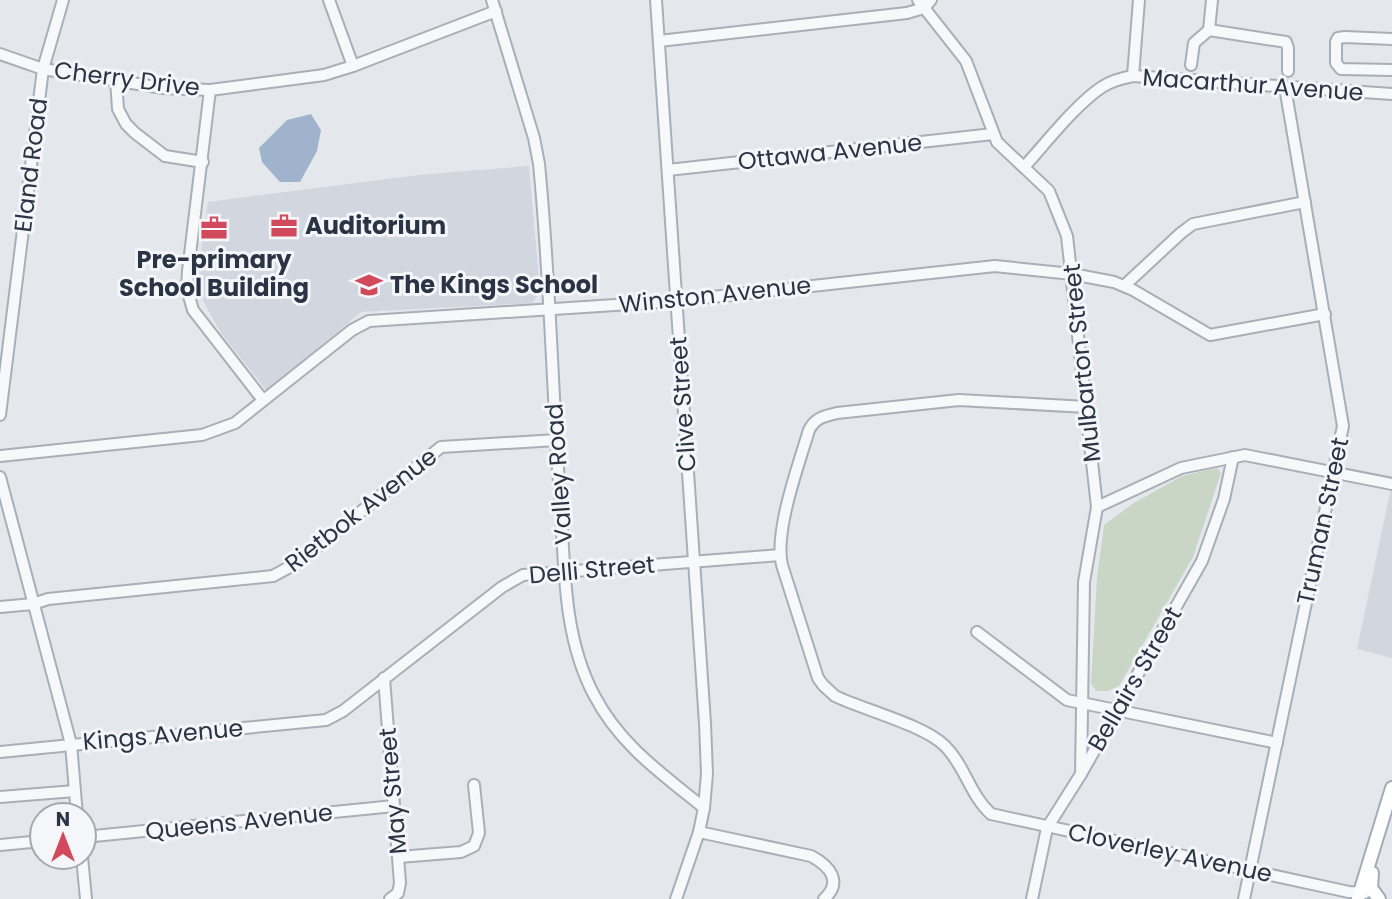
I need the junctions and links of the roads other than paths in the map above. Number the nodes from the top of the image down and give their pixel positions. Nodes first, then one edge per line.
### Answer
1 (63, 0) edge
2 (329, 0) edge
3 (656, 0) edge
4 (1139, 0) edge
5 (1212, 0) edge
6 (924, 3) edge
7 (494, 6) edge
8 (1209, 30) junction
9 (1392, 39) edge
10 (659, 41) junction
11 (0, 54) edge
12 (1191, 65) dead end
13 (353, 66) junction
14 (44, 69) junction
15 (1354, 69) junction
16 (1392, 70) edge
17 (1288, 71) dead end
18 (1133, 76) junction
19 (116, 80) junction
20 (1285, 87) junction
21 (210, 90) junction
22 (1352, 91) junction
23 (1392, 94) edge
24 (993, 134) junction
25 (203, 162) junction
26 (1024, 167) junction
27 (668, 170) junction
28 (1305, 202) junction
29 (1072, 274) junction
30 (1125, 285) junction
31 (676, 301) junction
32 (548, 309) junction
33 (1325, 314) junction
34 (263, 400) junction
35 (1087, 407) junction
36 (0, 415) edge
37 (556, 440) junction
38 (0, 456) edge
39 (1233, 457) junction
40 (1334, 472) junction
41 (0, 477) edge
42 (1392, 484) edge
43 (1097, 507) junction
44 (780, 555) junction
45 (693, 562) junction
46 (565, 570) junction
47 (33, 604) junction
48 (0, 607) edge
49 (977, 632) dead end
50 (384, 678) junction
51 (1081, 702) junction
52 (1118, 710) junction
53 (326, 720) joint
54 (1277, 743) junction
55 (71, 744) junction
56 (0, 752) edge
57 (1081, 774) junction
58 (474, 785) dead end
59 (1392, 788) edge
60 (75, 791) junction
61 (0, 797) edge
62 (76, 801) edge
63 (394, 806) junction
64 (704, 808) junction
65 (1047, 828) junction
66 (1381, 829) junction
67 (699, 832) junction
68 (98, 836) edge
69 (28, 842) edge
70 (0, 845) edge
71 (398, 856) junction
72 (1250, 870) junction
73 (83, 871) edge
74 (832, 878) junction
75 (1355, 895) edge
76 (86, 899) edge
77 (390, 899) edge
78 (676, 899) edge
79 (814, 899) edge
80 (824, 899) edge
81 (1032, 899) edge
82 (1244, 899) edge
83 (1380, 899) edge

1 - 14 street, Eland Road
2 - 13 street
3 - 10 street, Clive Street
4 - 18 street
5 - 8 street
6 - 10 street
6 - 24 street, Mulbarton Street
7 - 13 street, Cherry Drive
7 - 32 street, Valley Road
8 - 12 street
8 - 17 street
9 - 15 street
10 - 27 street, Clive Street
11 - 14 street, Cherry Drive
13 - 21 street, Cherry Drive
14 - 19 street, Cherry Drive
14 - 36 street, Eland Road
15 - 16 street
15 - 22 street
18 - 20 street, Macarthur Avenue
18 - 26 street, Macarthur Avenue
19 - 21 street, Cherry Drive
19 - 25 street
20 - 22 street, Macarthur Avenue
20 - 28 street, Truman Street
21 - 25 street
22 - 23 street, Macarthur Avenue
24 - 26 street, Mulbarton Street
24 - 27 street, Ottawa Avenue
25 - 34 street
26 - 29 street, Mulbarton Street
27 - 31 street, Clive Street
28 - 30 street
28 - 33 street, Truman Street
29 - 30 street, Winston Avenue
29 - 31 street, Winston Avenue
29 - 35 street, Mulbarton Street
30 - 33 street, Winston Avenue
31 - 32 street, Winston Avenue
31 - 45 street, Clive Street
32 - 34 street, Winston Avenue
32 - 37 street, Valley Road
33 - 40 street, Truman Street
34 - 38 street, Winston Avenue
35 - 43 street, Mulbarton Street
35 - 44 street
37 - 46 street, Valley Road
37 - 47 street, Rietbok Avenue
39 - 40 street
39 - 43 street
39 - 52 street, Bellairs Street
40 - 42 street
40 - 54 street, Truman Street
41 - 47 street
43 - 51 street, Mulbarton Street
44 - 45 street, Delli Street
44 - 65 street, Cloverley Avenue
45 - 46 street, Delli Street
45 - 64 street, Clive Street
46 - 50 street, Delli Street
46 - 64 street, Valley Road
47 - 48 street, Rietbok Avenue
47 - 55 street
49 - 51 street
50 - 53 street, Delli Street
50 - 63 street, May Street
51 - 52 street
51 - 57 street, Mulbarton Street
52 - 54 street
52 - 57 street, Bellairs Street
53 - 55 street, Kings Avenue
54 - 72 street, Truman Street
55 - 56 street, Kings Avenue
55 - 60 street
57 - 65 street, Bellairs Street
58 - 71 street
59 - 66 main road
60 - 61 street
60 - 62 street
63 - 68 street, Queens Avenue
63 - 71 street, May Street
64 - 67 street
65 - 72 street, Cloverley Avenue
65 - 81 street, Bellairs Street
66 - 75 main road
66 - 83 main road
67 - 74 street
67 - 78 street
69 - 70 street
71 - 77 street, May Street
72 - 75 street, Cloverley Avenue
72 - 82 street, Truman Street
73 - 76 street
74 - 79 street
74 - 80 street
75 - 83 street, Cloverley Avenue

